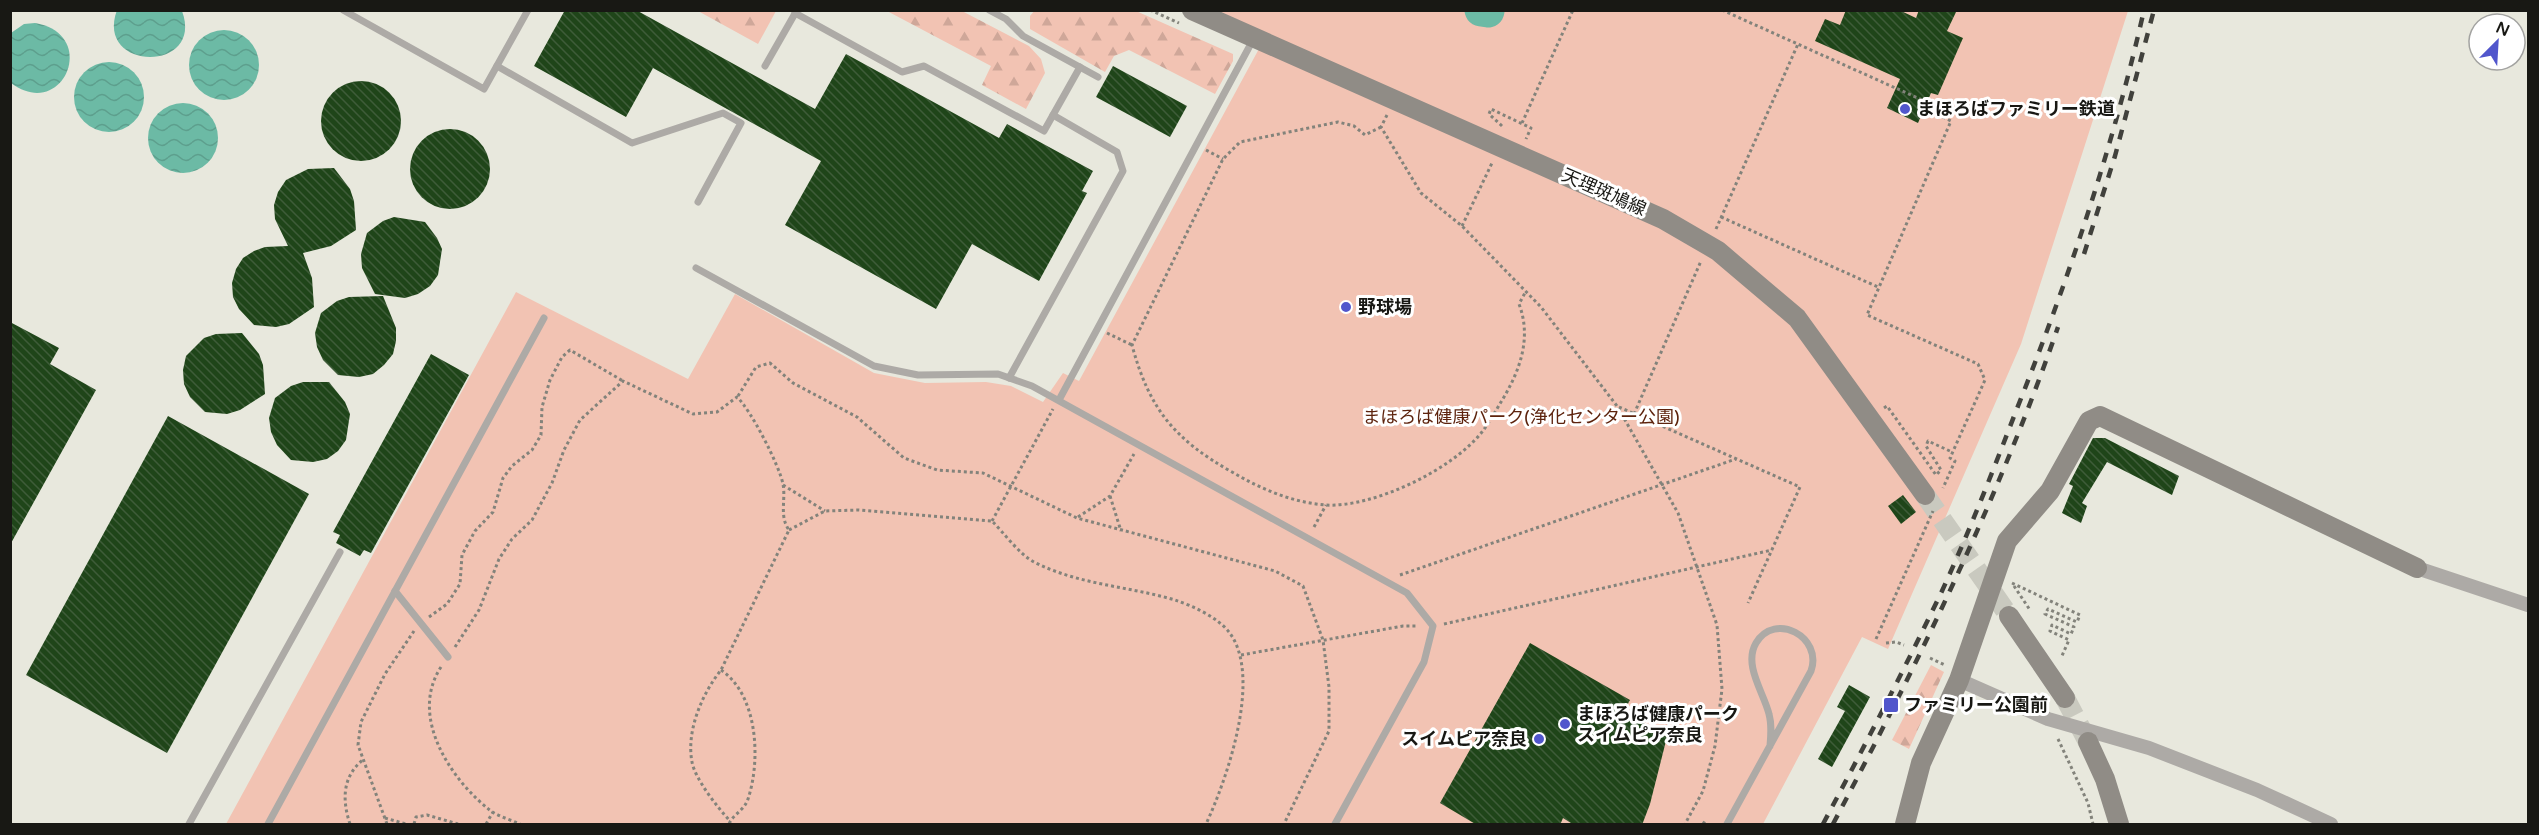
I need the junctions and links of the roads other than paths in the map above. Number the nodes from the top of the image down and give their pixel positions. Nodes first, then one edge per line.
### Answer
1 (343, 10) edge
2 (528, 10) edge
3 (989, 10) edge
4 (1012, 10) edge
5 (796, 12) edge
6 (1006, 18) junction
7 (1187, 18) edge
8 (1255, 37) junction
9 (497, 66) junction
10 (765, 66) dead end
11 (1080, 67) junction
12 (1098, 77) dead end
13 (1053, 115) junction
14 (698, 202) dead end
15 (696, 268) dead end
16 (544, 318) dead end
17 (1009, 378) junction
18 (1059, 400) junction
19 (1934, 497) tunnel mouth
20 (340, 552) dead end
21 (2417, 568) joint
22 (395, 591) junction
23 (2529, 605) edge
24 (2009, 616) tunnel mouth
25 (448, 657) road end
26 (1959, 680) junction
27 (2066, 698) tunnel mouth
28 (2088, 742) tunnel mouth
29 (1770, 746) junction
30 (189, 825) edge
31 (268, 825) edge
32 (1335, 825) edge
33 (1727, 825) edge
34 (1905, 825) edge
35 (2119, 825) edge
36 (2331, 825) edge

1 - 9 lane
2 - 9 lane
3 - 6 lane
4 - 6 lane
5 - 10 lane
5 - 13 lane
6 - 11 lane
7 - 8 main road, 天理斑鳩線
8 - 18 lane
8 - 19 main road, 天理斑鳩線
9 - 14 lane
11 - 12 lane
11 - 13 lane
13 - 17 lane
15 - 17 lane
16 - 22 lane
17 - 18 lane
18 - 32 lane
20 - 30 lane
21 - 23 street
21 - 26 main road
22 - 25 lane
22 - 31 lane
24 - 27 main road
26 - 34 main road
26 - 36 street
28 - 35 main road
29 - 29 lane
29 - 33 lane

